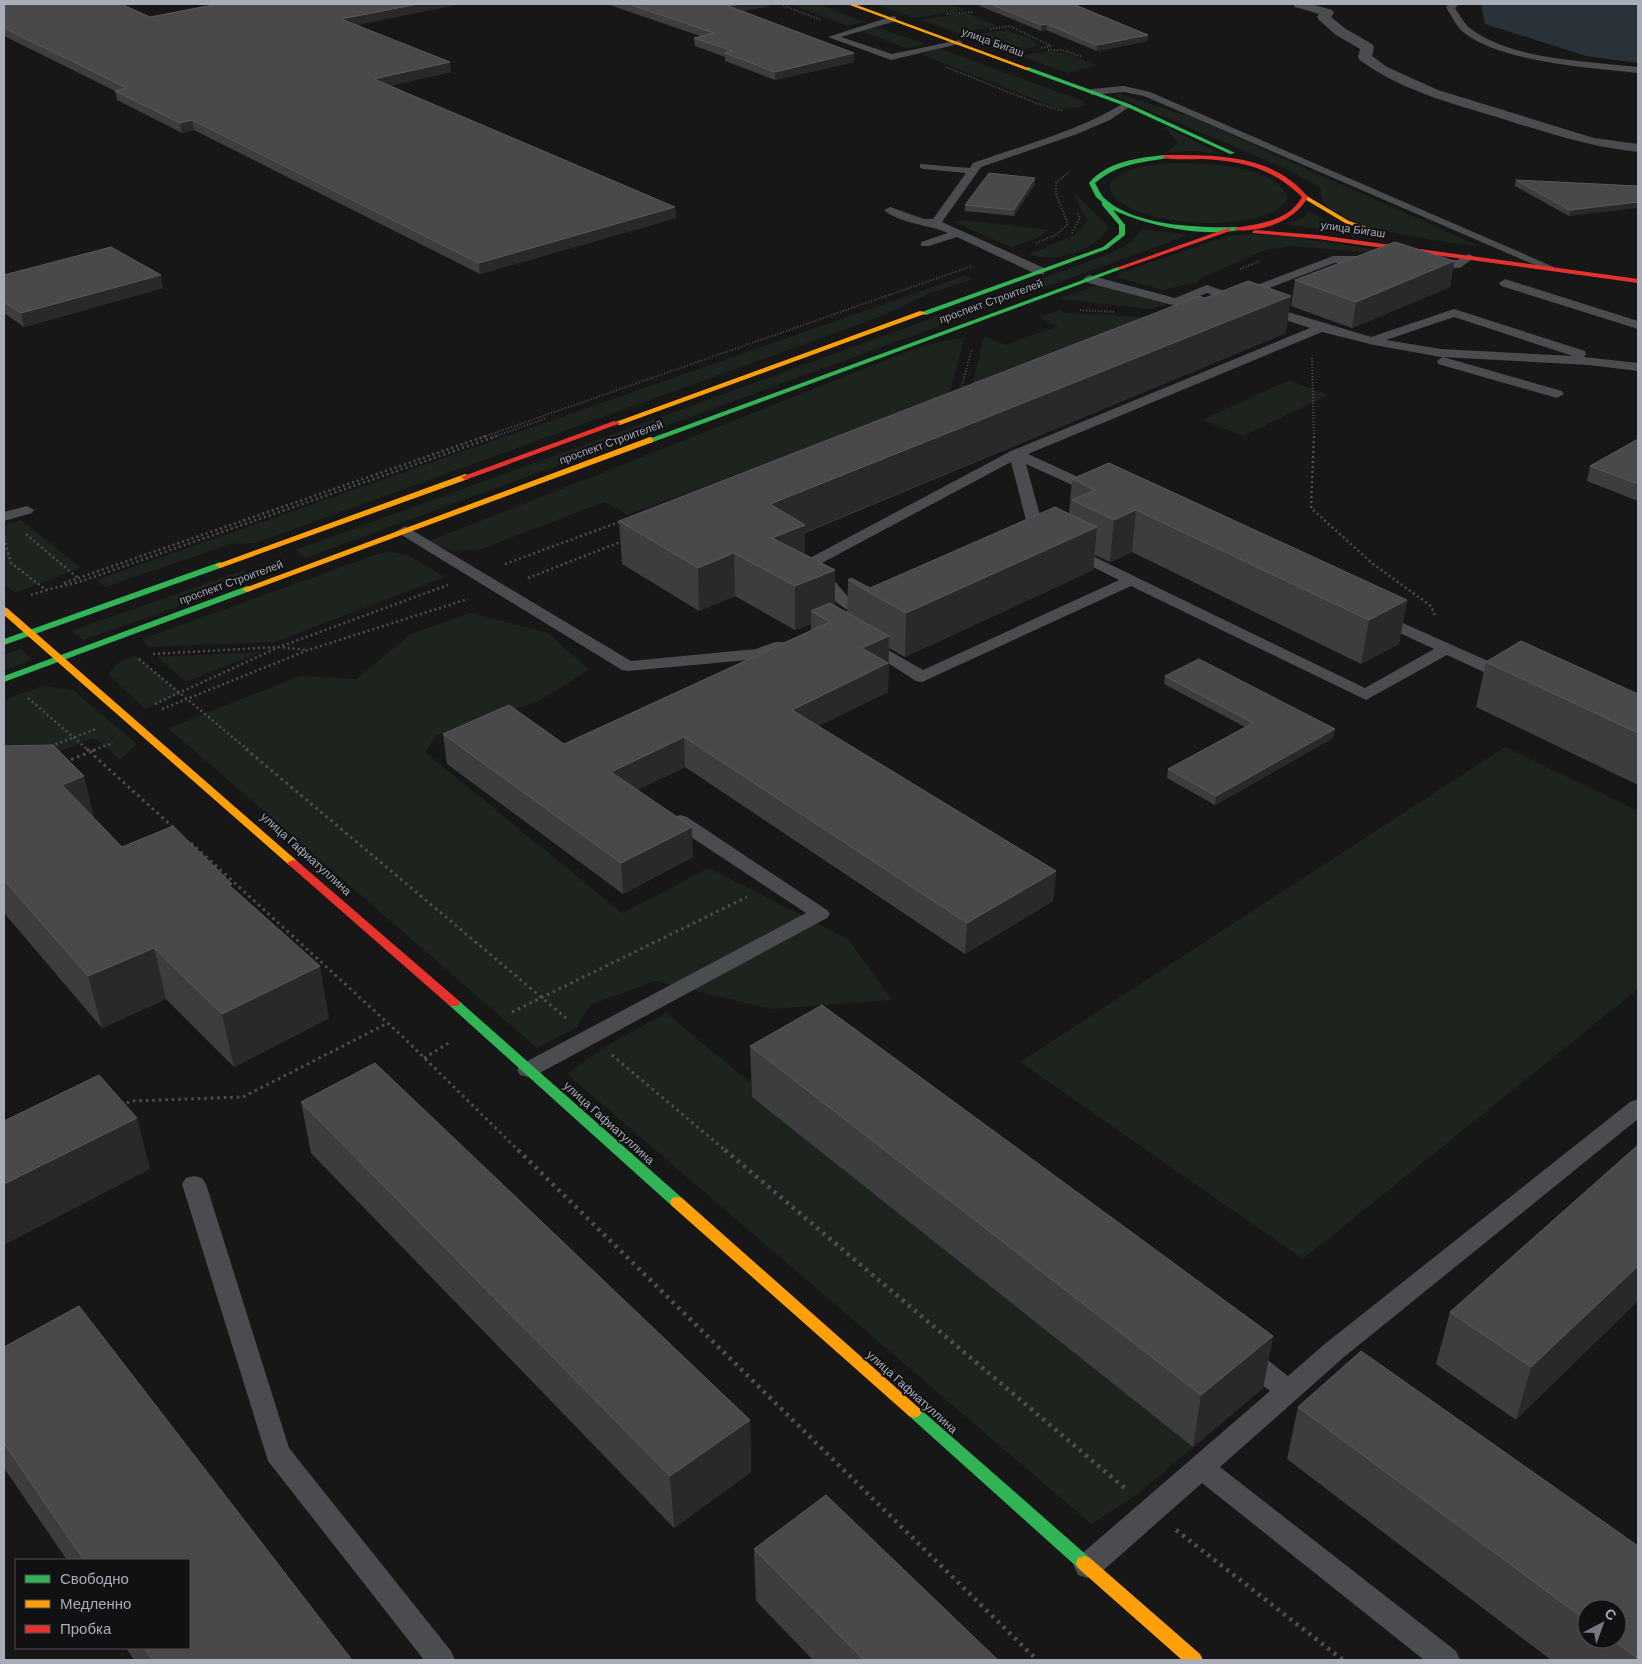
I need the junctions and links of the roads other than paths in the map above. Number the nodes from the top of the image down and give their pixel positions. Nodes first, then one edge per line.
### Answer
1 (850, 4) edge
2 (1299, 4) edge
3 (1455, 4) edge
4 (893, 19) junction
5 (959, 43) junction
6 (1638, 70) edge
7 (1092, 92) junction
8 (1127, 105) junction
9 (1156, 132) dead end
10 (1159, 146) dead end
11 (1638, 148) edge
12 (924, 166) dead end
13 (1116, 166) junction
14 (1263, 167) junction
15 (973, 171) junction
16 (1305, 197) junction
17 (1104, 204) junction
18 (890, 210) dead end
19 (922, 222) junction
20 (936, 223) junction
21 (908, 227) dead end
22 (1228, 230) junction
23 (958, 233) junction
24 (925, 244) dead end
25 (1470, 257) junction
26 (1385, 261) edge
27 (1403, 262) edge
28 (1533, 266) junction
29 (1548, 267) junction
30 (1040, 271) junction
31 (1089, 279) junction
32 (1638, 281) edge
33 (1505, 283) dead end
34 (1233, 298) junction
35 (1638, 325) edge
36 (1320, 328) junction
37 (1372, 340) junction
38 (1604, 361) junction
39 (1638, 367) edge
40 (1557, 394) dead end
41 (1016, 454) junction
42 (1106, 495) edge
43 (27, 510) dead end
44 (5, 517) edge
45 (405, 531) junction
46 (1037, 534) junction
47 (1019, 542) edge
48 (256, 552) junction
49 (287, 575) junction
50 (1131, 580) junction
51 (878, 602) dead end
52 (4, 610) edge
53 (860, 610) junction
54 (1367, 612) edge
55 (846, 616) edge
56 (30, 633) junction
57 (856, 638) edge
58 (795, 639) edge
59 (4, 642) edge
60 (1447, 648) junction
61 (60, 658) junction
62 (4, 679) edge
63 (1520, 682) edge
64 (680, 821) edge
65 (528, 1070) junction
66 (1638, 1107) edge
67 (194, 1184) dead end
68 (1225, 1344) edge
69 (1336, 1350) junction
70 (1359, 1367) edge
71 (1289, 1391) junction
72 (1201, 1467) junction
73 (1088, 1566) junction
74 (441, 1660) edge
75 (1194, 1660) edge
76 (1446, 1660) edge

1 - 4 street, улица Бигаш
2 - 11 street
3 - 6 lane
4 - 5 street, улица Бигаш
4 - 5 lane
5 - 7 street, улица Бигаш
7 - 8 street, улица Бигаш
7 - 29 lane
8 - 9 street, улица Бигаш
8 - 14 street, улица Бигаш
8 - 15 lane
10 - 13 street
12 - 15 lane
13 - 14 street
13 - 17 street
14 - 16 street, улица Бигаш
15 - 20 lane
16 - 22 street
16 - 28 street, улица Бигаш
17 - 22 street
17 - 30 street, проспект Строителей
18 - 19 lane
19 - 20 lane
19 - 21 lane
20 - 23 lane
22 - 25 street, улица Бигаш
22 - 31 street, проспект Строителей
23 - 24 lane
23 - 30 lane
25 - 27 lane
25 - 28 street, улица Бигаш
26 - 34 lane
28 - 29 street, улица Бигаш
29 - 32 street, улица Бигаш
30 - 48 street, проспект Строителей
31 - 34 lane
31 - 45 street, проспект Строителей
33 - 35 lane
34 - 36 lane
36 - 37 lane
36 - 41 lane
37 - 38 lane
37 - 38 lane
37 - 40 lane
38 - 39 lane
41 - 42 lane
41 - 46 lane
41 - 53 lane
43 - 44 lane
45 - 49 street, проспект Строителей
45 - 58 lane
46 - 47 lane
46 - 50 lane
48 - 49 street
48 - 56 street, проспект Строителей
49 - 61 street, проспект Строителей
50 - 57 lane
50 - 60 lane
51 - 53 lane
52 - 56 street, улица Гафиатуллина
53 - 55 lane
54 - 60 lane
56 - 59 street, проспект Строителей
56 - 61 street, улица Гафиатуллина
60 - 63 lane
61 - 62 street, проспект Строителей
61 - 65 street, улица Гафиатуллина
64 - 65 lane
65 - 73 street, улица Гафиатуллина
66 - 69 lane
67 - 74 lane
68 - 71 lane
69 - 70 lane
69 - 71 lane
71 - 72 lane
72 - 73 lane
72 - 76 lane
73 - 75 street, улица Гафиатуллина

